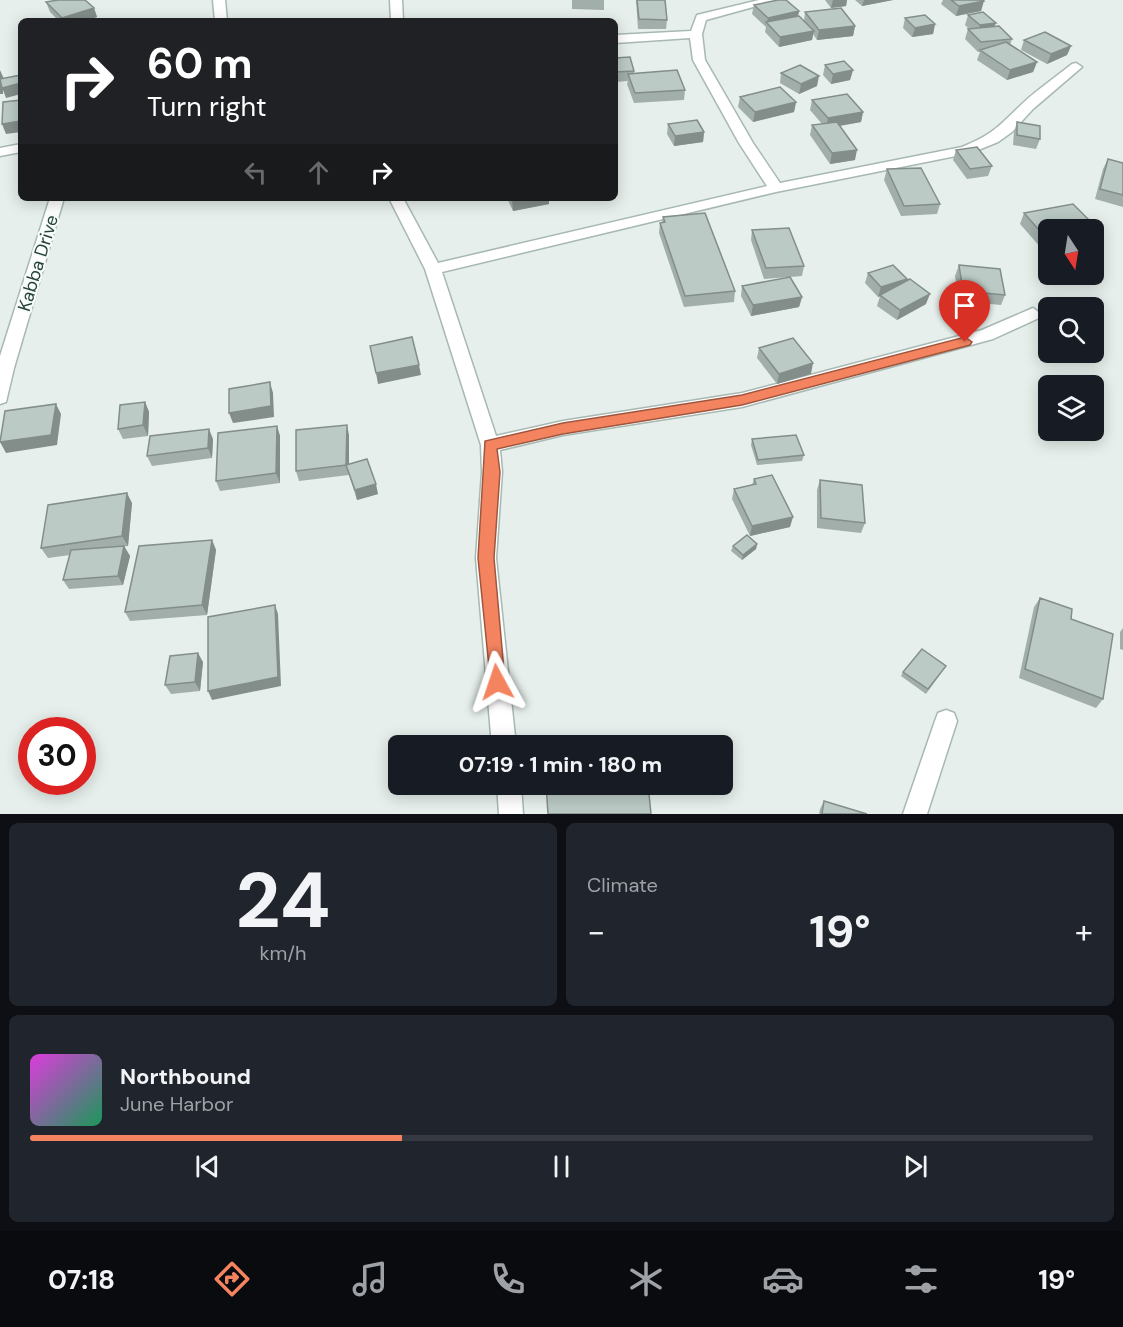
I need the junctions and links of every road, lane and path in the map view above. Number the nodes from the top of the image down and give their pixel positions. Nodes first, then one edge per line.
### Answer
1 (219, 0) edge
2 (396, 0) edge
3 (773, 0) edge
4 (221, 18) edge
5 (397, 18) edge
6 (696, 34) junction
7 (618, 39) edge
8 (1076, 67) dead end
9 (18, 149) edge
10 (0, 152) edge
11 (776, 188) junction
12 (56, 201) edge
13 (398, 201) edge
14 (433, 268) junction
15 (1033, 315) dead end
16 (1, 389) edge
17 (490, 445) junction
18 (946, 721) dead end
19 (503, 735) edge
20 (510, 795) edge
21 (511, 814) edge
22 (915, 814) edge

1 - 4 street
2 - 5 street
3 - 6 street
6 - 7 street
6 - 11 street
8 - 11 street
9 - 10 street
11 - 14 street
12 - 16 street, Kabba Drive
13 - 14 street
14 - 17 street
15 - 17 street
17 - 19 street
18 - 22 street
20 - 21 street

